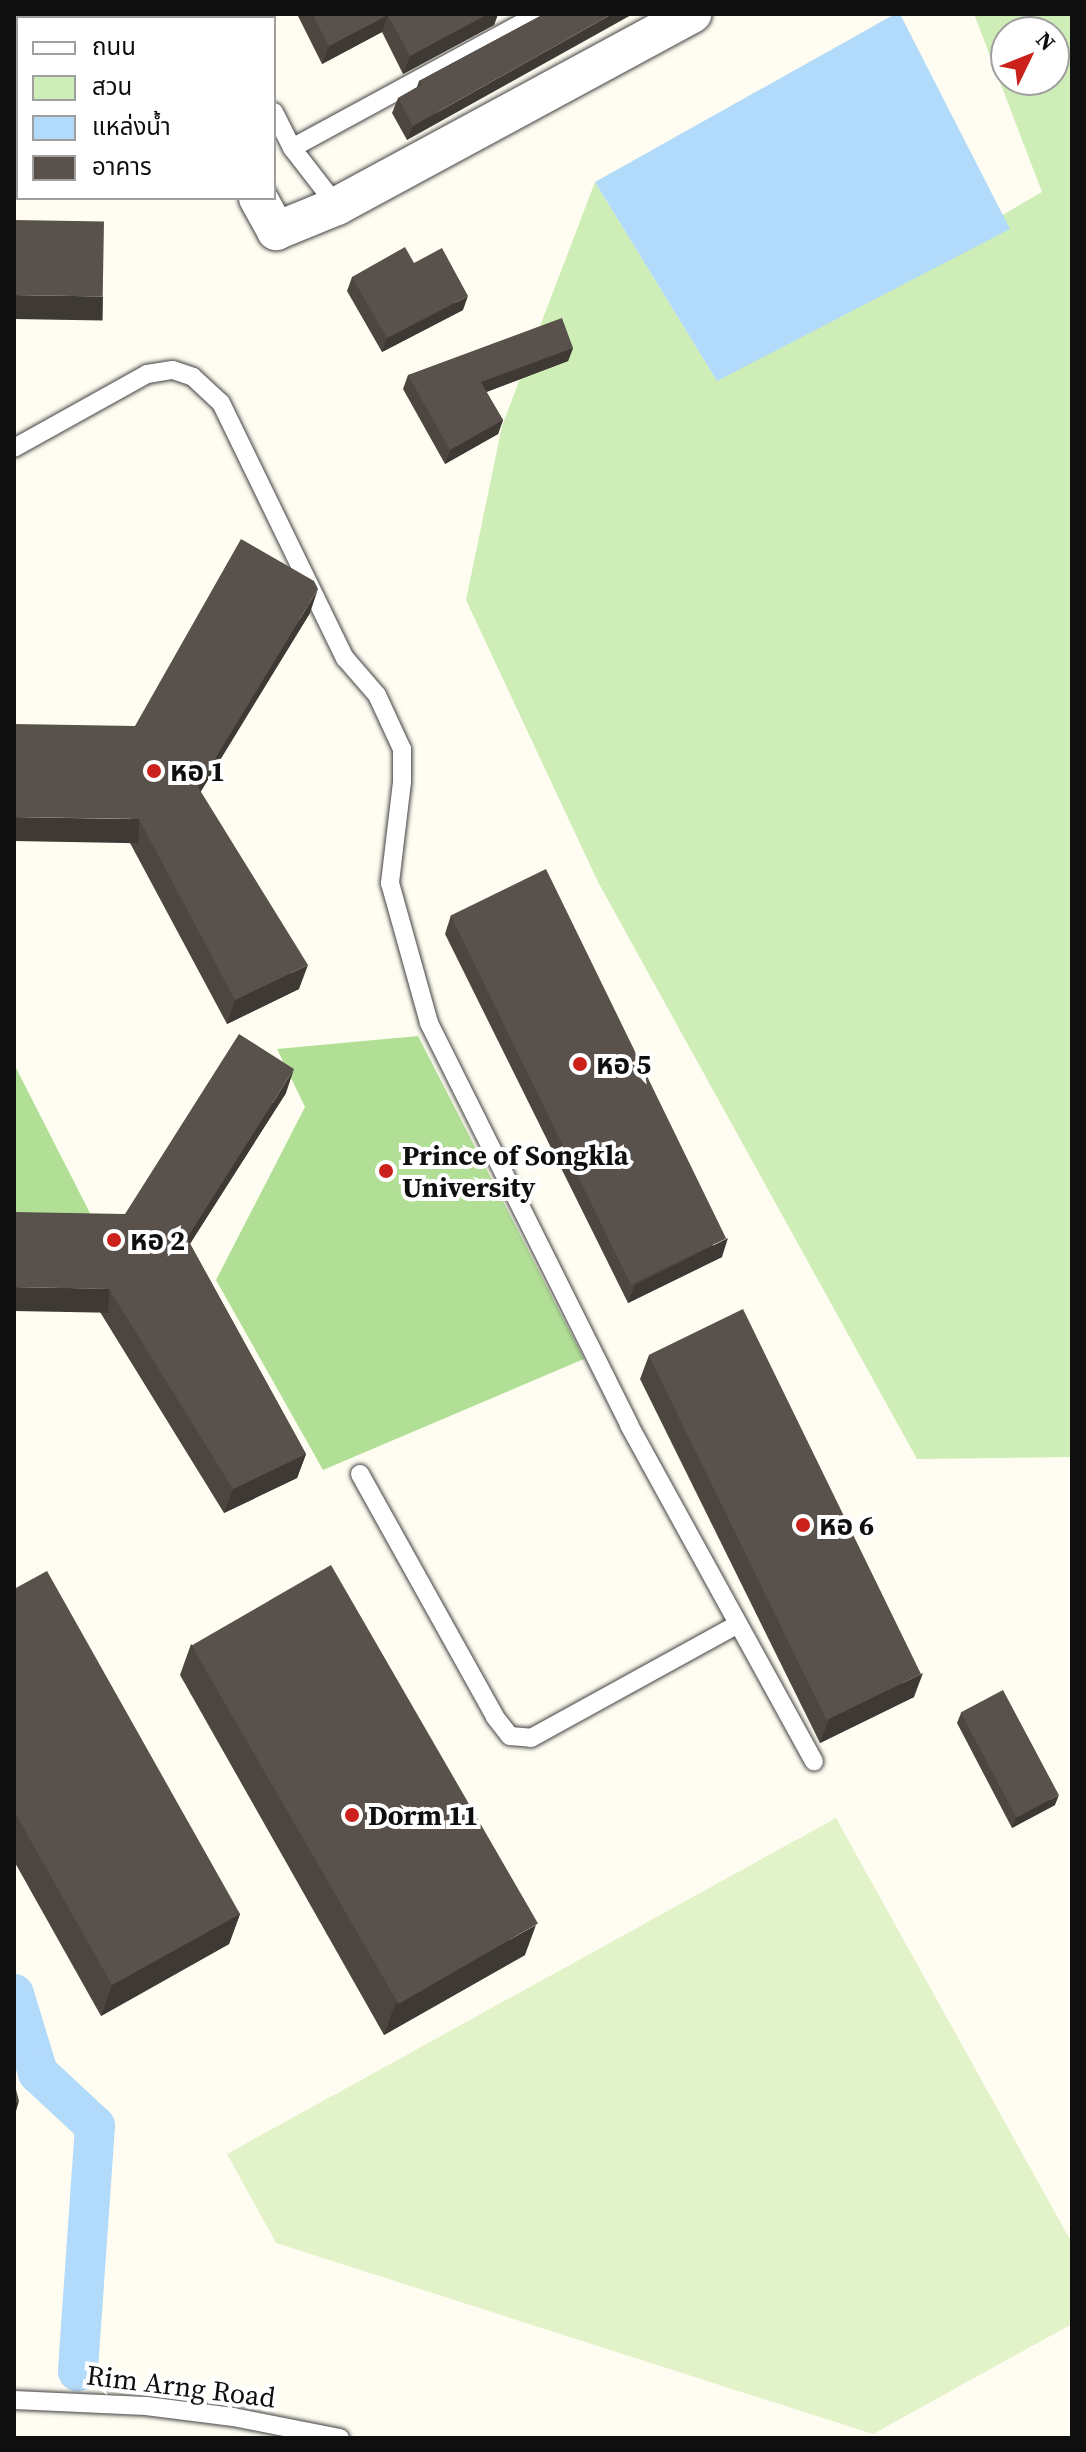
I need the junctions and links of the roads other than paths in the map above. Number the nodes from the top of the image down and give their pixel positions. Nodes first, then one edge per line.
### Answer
1 (539, 14) edge
2 (682, 17) edge
3 (276, 116) edge
4 (292, 148) junction
5 (259, 200) edge
6 (337, 206) junction
7 (14, 448) edge
8 (360, 1474) dead end
9 (738, 1624) junction
10 (814, 1762) dead end
11 (14, 2400) edge
12 (340, 2438) edge

1 - 4 lane
2 - 6 street
3 - 4 lane
4 - 6 lane
5 - 6 street
7 - 9 lane
8 - 9 lane
9 - 10 lane
11 - 12 lane, Rim Arng Road

